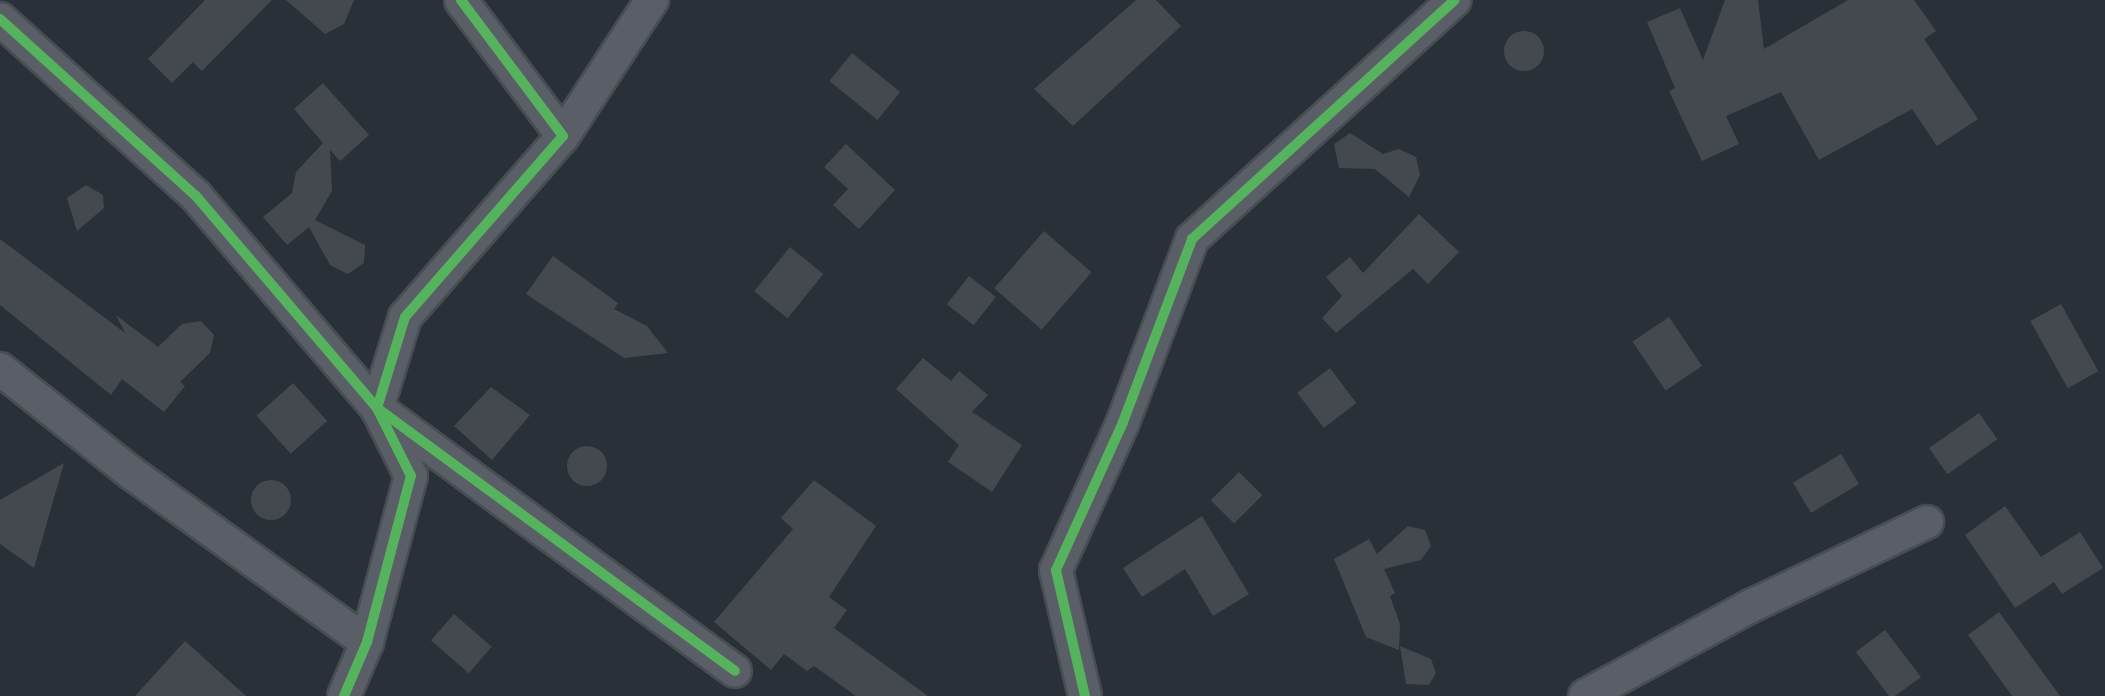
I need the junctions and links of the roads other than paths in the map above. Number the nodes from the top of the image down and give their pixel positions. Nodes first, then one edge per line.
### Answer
1 (461, 0) edge
2 (652, 0) edge
3 (1455, 0) edge
4 (0, 19) edge
5 (563, 136) junction
6 (0, 369) edge
7 (377, 408) junction
8 (1927, 522) dead end
9 (367, 642) junction
10 (735, 671) dead end
11 (344, 696) edge
12 (1085, 696) edge
13 (1585, 696) edge

1 - 5 street
2 - 5 street
3 - 12 street
4 - 7 street
5 - 7 street
6 - 9 street
7 - 9 street
7 - 10 street
8 - 13 street
9 - 11 street

